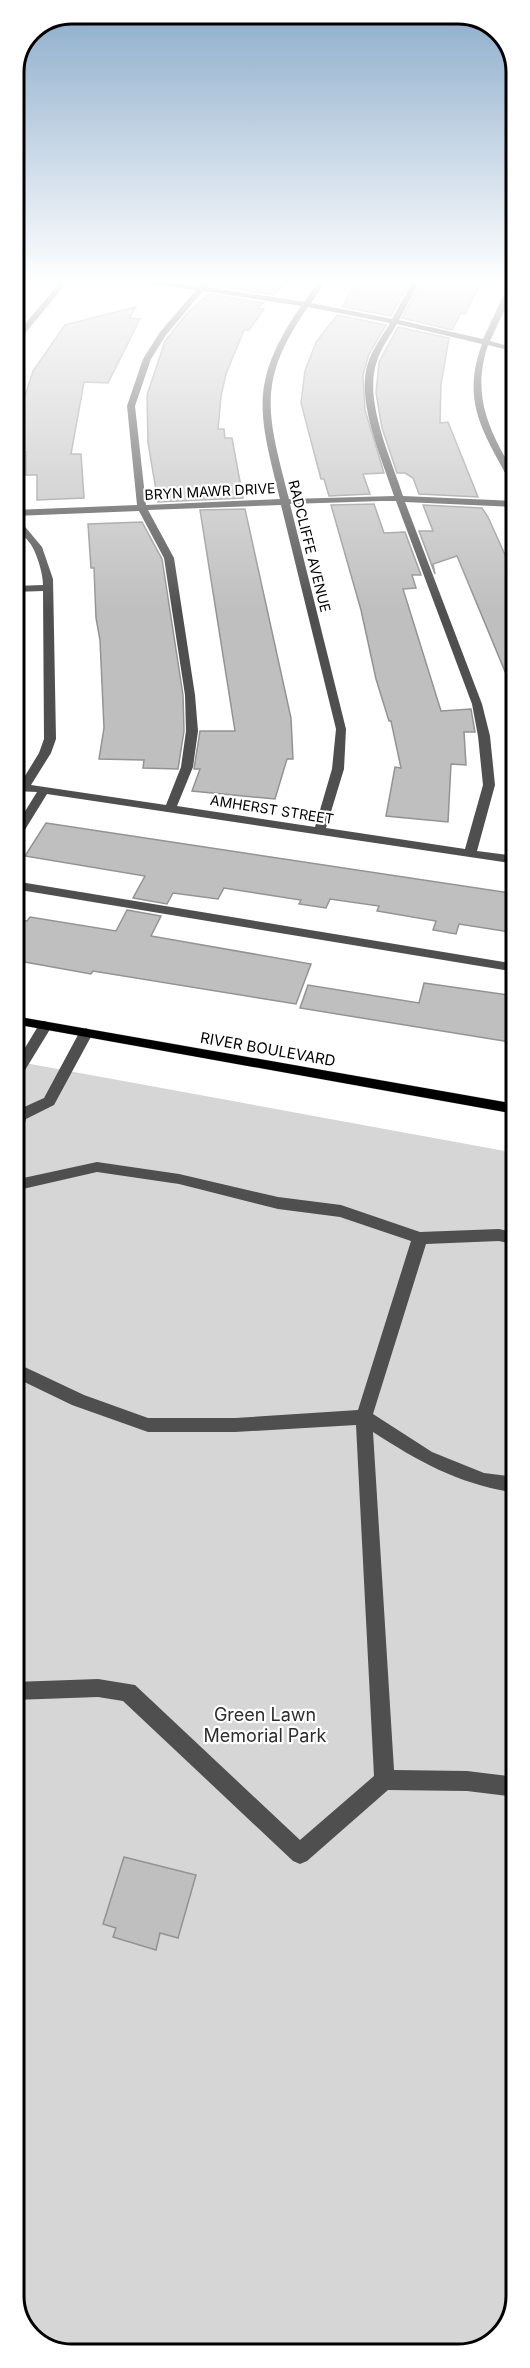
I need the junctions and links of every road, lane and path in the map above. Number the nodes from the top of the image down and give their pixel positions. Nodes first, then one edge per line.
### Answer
1 (137, 390) edge
2 (266, 390) edge
3 (370, 390) edge
4 (476, 390) edge
5 (506, 466) edge
6 (399, 498) junction
7 (285, 501) junction
8 (506, 503) edge
9 (142, 508) junction
10 (24, 513) edge
11 (24, 531) edge
12 (48, 588) junction
13 (24, 589) edge
14 (24, 780) edge
15 (24, 788) edge
16 (44, 790) junction
17 (170, 809) junction
18 (24, 822) edge
19 (319, 831) junction
20 (470, 854) junction
21 (506, 859) edge
22 (24, 887) edge
23 (506, 966) edge
24 (24, 1022) edge
25 (45, 1026) junction
26 (86, 1033) junction
27 (24, 1061) edge
28 (506, 1107) edge
29 (24, 1109) edge
30 (24, 1184) edge
31 (506, 1236) edge
32 (420, 1238) junction
33 (24, 1374) edge
34 (364, 1417) junction
35 (506, 1483) edge
36 (24, 1691) edge
37 (384, 1780) junction
38 (506, 1785) edge

1 - 9 street
2 - 7 street, RADCLIFFE AVENUE
3 - 6 street
4 - 5 street
6 - 7 street, BRYN MAWR DRIVE
6 - 8 street, BRYN MAWR DRIVE
6 - 20 street
7 - 9 street, BRYN MAWR DRIVE
7 - 19 street, RADCLIFFE AVENUE
9 - 10 street, BRYN MAWR DRIVE
9 - 17 street
11 - 12 street
12 - 13 street
12 - 14 street
15 - 16 street, AMHERST STREET
16 - 17 street, AMHERST STREET
16 - 18 street
17 - 19 street, AMHERST STREET
19 - 20 street, AMHERST STREET
20 - 21 street, AMHERST STREET
22 - 23 street
24 - 25 main road, RIVER BOULEVARD
25 - 26 main road, RIVER BOULEVARD
25 - 27 street
26 - 28 main road, RIVER BOULEVARD
26 - 29 street
30 - 32 street
31 - 32 street
32 - 34 street
33 - 34 street
34 - 35 street
34 - 37 street
36 - 37 street
37 - 38 street

